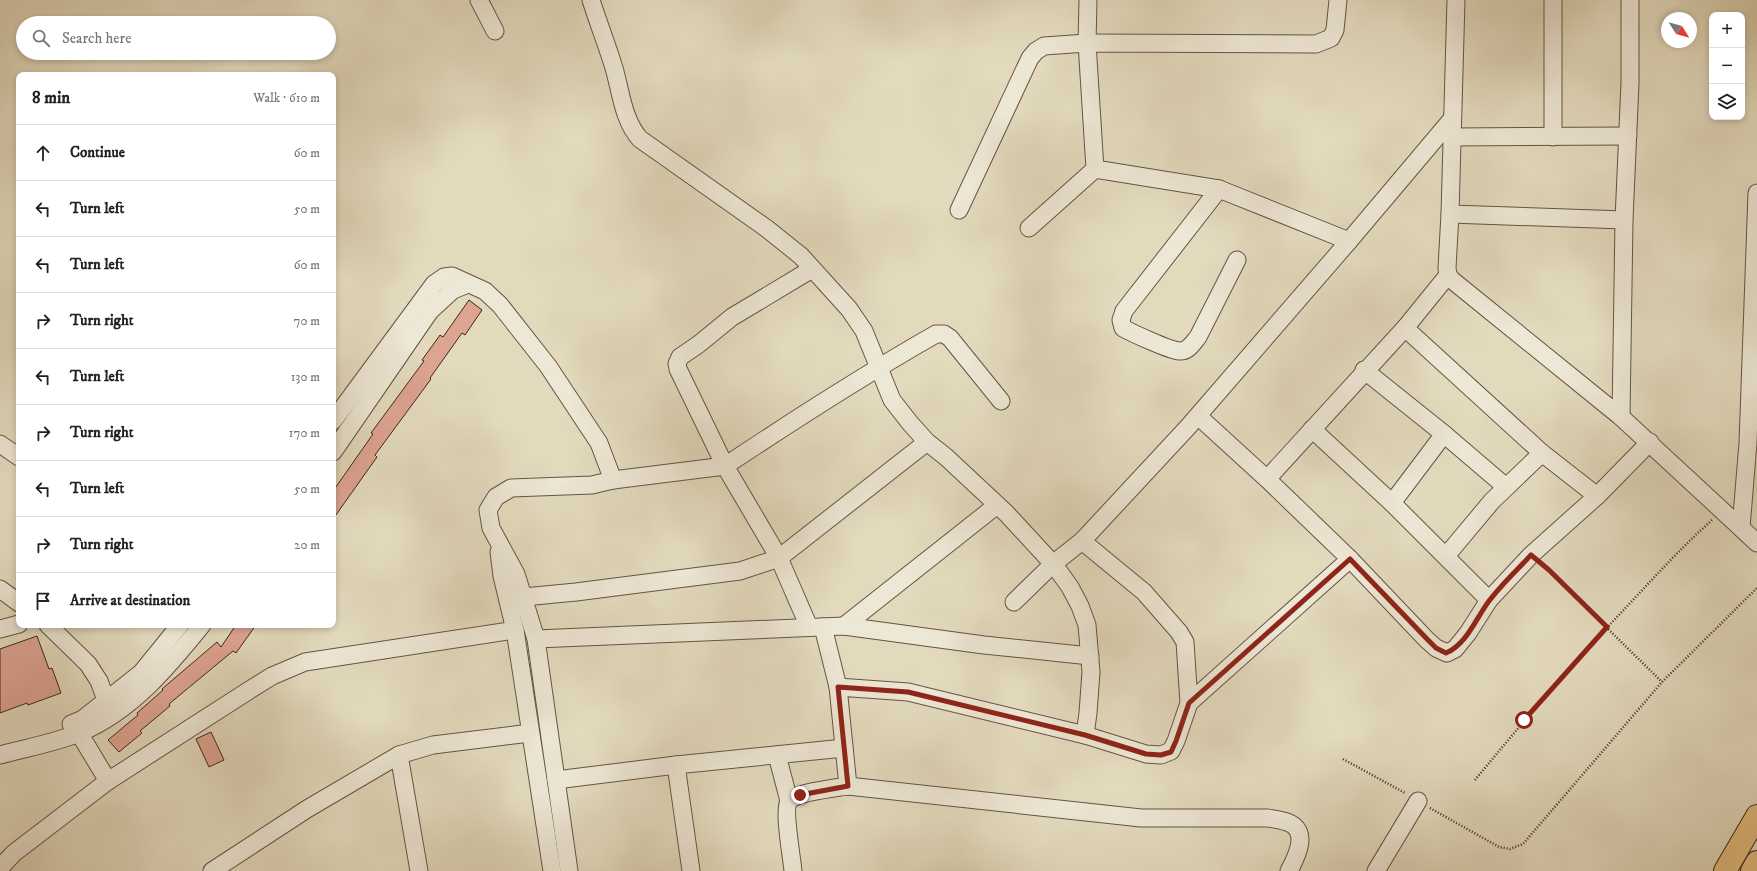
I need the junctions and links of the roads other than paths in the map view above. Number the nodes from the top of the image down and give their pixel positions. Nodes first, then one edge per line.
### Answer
1 (479, 0) edge
2 (591, 0) edge
3 (1088, 0) edge
4 (1338, 0) edge
5 (1456, 0) edge
6 (1553, 0) edge
7 (1630, 0) edge
8 (495, 31) dead end
9 (1087, 43) junction
10 (1452, 119) junction
11 (1553, 136) junction
12 (1628, 136) junction
13 (1452, 137) junction
14 (1095, 169) junction
15 (1219, 188) junction
16 (1757, 193) edge
17 (959, 210) dead end
18 (1450, 214) junction
19 (1624, 220) junction
20 (1029, 228) dead end
21 (1756, 231) edge
22 (1349, 241) junction
23 (1237, 260) dead end
24 (812, 269) junction
25 (1448, 275) junction
26 (468, 284) junction
27 (1755, 325) edge
28 (1405, 328) junction
29 (879, 366) junction
30 (1364, 370) junction
31 (1002, 401) dead end
32 (1198, 416) junction
33 (336, 417) edge
34 (1621, 417) junction
35 (1312, 429) junction
36 (1444, 434) junction
37 (927, 442) junction
38 (1650, 442) junction
39 (0, 444) edge
40 (1752, 447) edge
41 (336, 448) edge
42 (1542, 453) junction
43 (16, 455) edge
44 (726, 466) junction
45 (1267, 479) junction
46 (613, 480) junction
47 (1506, 488) junction
48 (1597, 496) junction
49 (1392, 503) junction
50 (997, 504) junction
51 (1741, 528) junction
52 (498, 541) junction
53 (1082, 541) junction
54 (1757, 543) edge
55 (1446, 556) junction
56 (779, 558) junction
57 (1350, 559) junction
58 (1053, 564) junction
59 (0, 589) edge
60 (524, 597) junction
61 (1490, 600) junction
62 (16, 601) edge
63 (1014, 602) dead end
64 (16, 625) edge
65 (844, 626) junction
66 (816, 627) junction
67 (51, 628) edge
68 (178, 628) edge
69 (199, 628) edge
70 (0, 629) edge
71 (515, 630) junction
72 (536, 639) junction
73 (1090, 656) junction
74 (838, 687) junction
75 (1189, 703) junction
76 (109, 709) junction
77 (79, 733) junction
78 (530, 733) junction
79 (1085, 735) junction
80 (0, 744) edge
81 (844, 748) junction
82 (0, 755) edge
83 (399, 755) junction
84 (776, 755) junction
85 (676, 766) junction
86 (556, 780) junction
87 (108, 781) junction
88 (848, 786) junction
89 (790, 801) junction
90 (1418, 801) road end
91 (1757, 816) edge
92 (1757, 862) edge
93 (0, 868) edge
94 (212, 871) edge
95 (419, 871) edge
96 (552, 871) edge
97 (569, 871) edge
98 (691, 871) edge
99 (793, 871) edge
100 (1289, 871) edge
101 (1376, 871) edge
102 (1725, 871) edge
103 (1752, 871) edge

1 - 8 street
2 - 24 street
3 - 9 street
4 - 9 street
5 - 10 street
6 - 11 street
7 - 12 street
9 - 14 street
9 - 17 street
10 - 13 street
10 - 22 street
11 - 12 street
11 - 13 street
12 - 19 street
13 - 18 street
14 - 15 street
14 - 20 street
15 - 22 street
15 - 23 street
16 - 21 street
18 - 19 street
18 - 25 street
19 - 34 street
21 - 27 street
22 - 32 street
24 - 29 street
24 - 44 street
25 - 28 street
25 - 34 street
26 - 33 street
26 - 41 street
26 - 46 street
27 - 40 street
28 - 30 street
28 - 42 street
29 - 31 street
29 - 37 street
29 - 44 street
30 - 35 street
30 - 36 street
32 - 45 street
32 - 53 street
34 - 38 street
35 - 45 street
35 - 49 street
36 - 47 street
36 - 49 street
37 - 50 street
37 - 56 street
38 - 48 street
38 - 51 street
39 - 43 street
40 - 51 street
42 - 47 street
42 - 48 street
44 - 46 street
44 - 56 street
45 - 57 street
46 - 52 street
47 - 55 street
48 - 61 street
49 - 55 street
50 - 58 street
50 - 65 street
51 - 54 street
52 - 60 street
52 - 71 street
53 - 58 street
53 - 75 street
55 - 61 street
56 - 60 street
56 - 66 street
57 - 61 street
57 - 75 street
58 - 63 street
58 - 73 street
59 - 62 street
60 - 72 street
64 - 70 street
65 - 66 street
65 - 73 street
66 - 72 street
66 - 74 street
67 - 76 street
68 - 76 street
69 - 76 street
71 - 78 street
71 - 87 street
72 - 86 street
73 - 79 street
74 - 79 street
74 - 81 street
75 - 79 street
76 - 77 street
76 - 80 street
77 - 82 street
77 - 87 street
78 - 83 street
78 - 96 street
81 - 84 street
81 - 88 street
83 - 94 street
83 - 95 street
84 - 85 street
84 - 89 street
85 - 86 street
85 - 98 street
86 - 97 street
87 - 93 street
88 - 89 street
88 - 100 street
89 - 99 street
90 - 101 street
91 - 102 main road
92 - 103 main road

